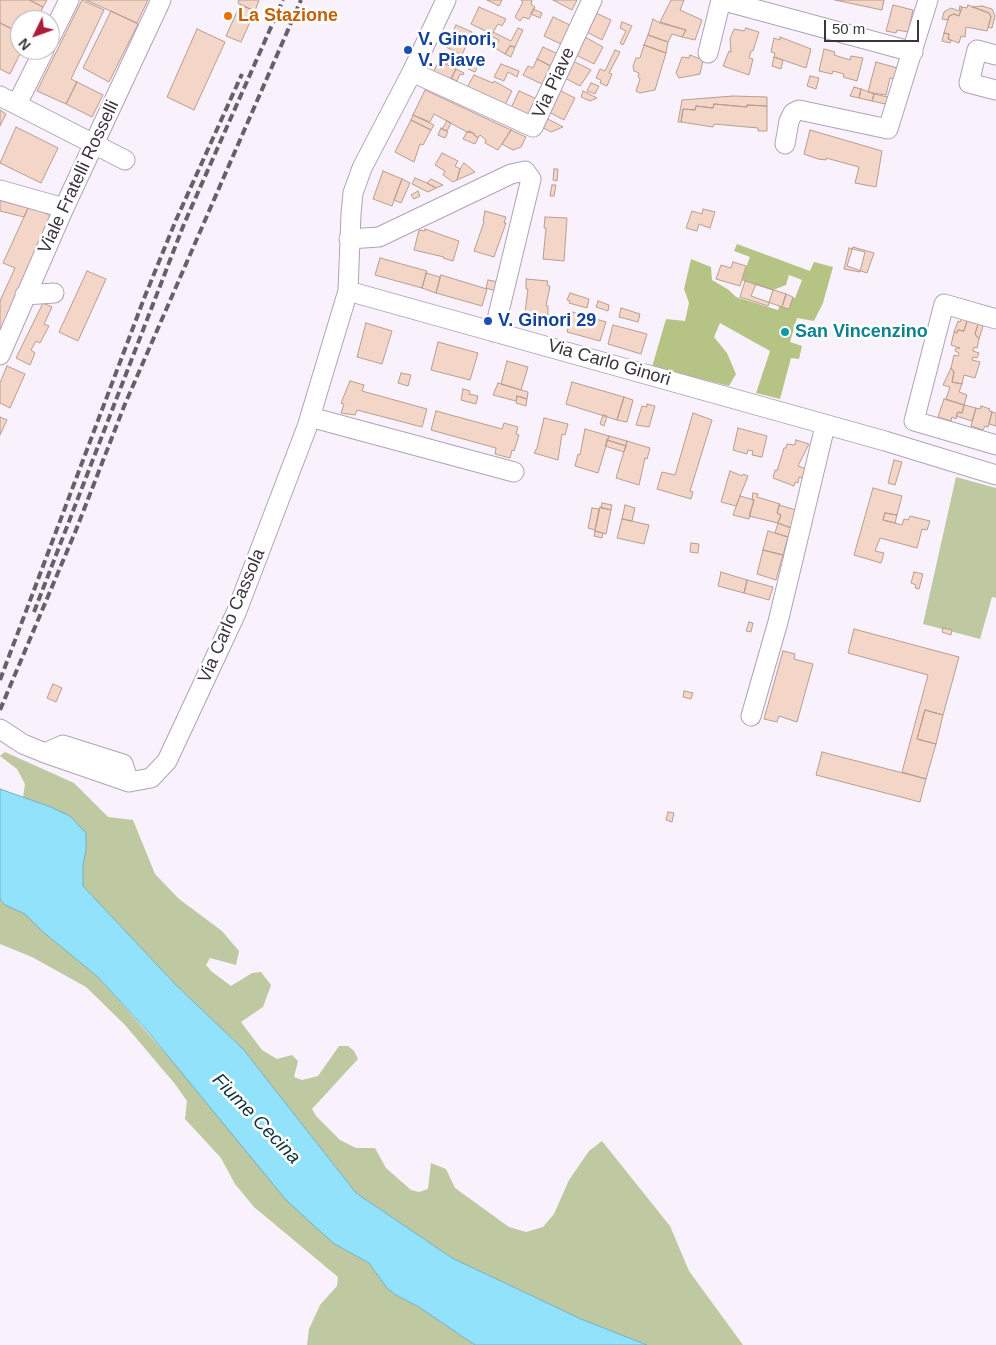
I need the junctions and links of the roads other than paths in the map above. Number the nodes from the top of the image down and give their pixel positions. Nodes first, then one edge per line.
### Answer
1 (69, 0) edge
2 (161, 0) edge
3 (446, 0) edge
4 (592, 0) edge
5 (721, 0) edge
6 (928, 0) edge
7 (60, 18) edge
8 (913, 52) junction
9 (708, 53) dead end
10 (996, 55) edge
11 (39, 60) edge
12 (412, 72) junction
13 (996, 90) edge
14 (0, 96) edge
15 (17, 104) junction
16 (784, 144) dead end
17 (94, 145) junction
18 (125, 160) dead end
19 (0, 190) edge
20 (64, 208) junction
21 (348, 239) junction
22 (348, 291) junction
23 (54, 293) dead end
24 (25, 295) junction
25 (996, 319) edge
26 (494, 332) junction
27 (0, 355) edge
28 (310, 417) junction
29 (826, 426) junction
30 (996, 445) edge
31 (514, 472) dead end
32 (996, 474) edge
33 (751, 716) dead end
34 (0, 729) edge

1 - 7 street
2 - 17 street, Viale Fratelli Rosselli
3 - 12 street
4 - 12 street, Via Piave
5 - 8 street
5 - 9 street
6 - 8 street
8 - 16 street
10 - 13 street
11 - 15 street
12 - 21 street
14 - 15 street
15 - 17 street
17 - 18 street
17 - 20 street, Viale Fratelli Rosselli
19 - 20 street
20 - 24 street, Viale Fratelli Rosselli
21 - 22 street
21 - 26 street
22 - 26 street, Via Carlo Ginori
22 - 28 street, Via Carlo Cassola
23 - 24 street
24 - 27 street, Viale Fratelli Rosselli
25 - 30 street
26 - 29 street, Via Carlo Ginori
28 - 31 street
28 - 34 street, Via Carlo Cassola
29 - 32 street, Via Carlo Ginori
29 - 33 street

